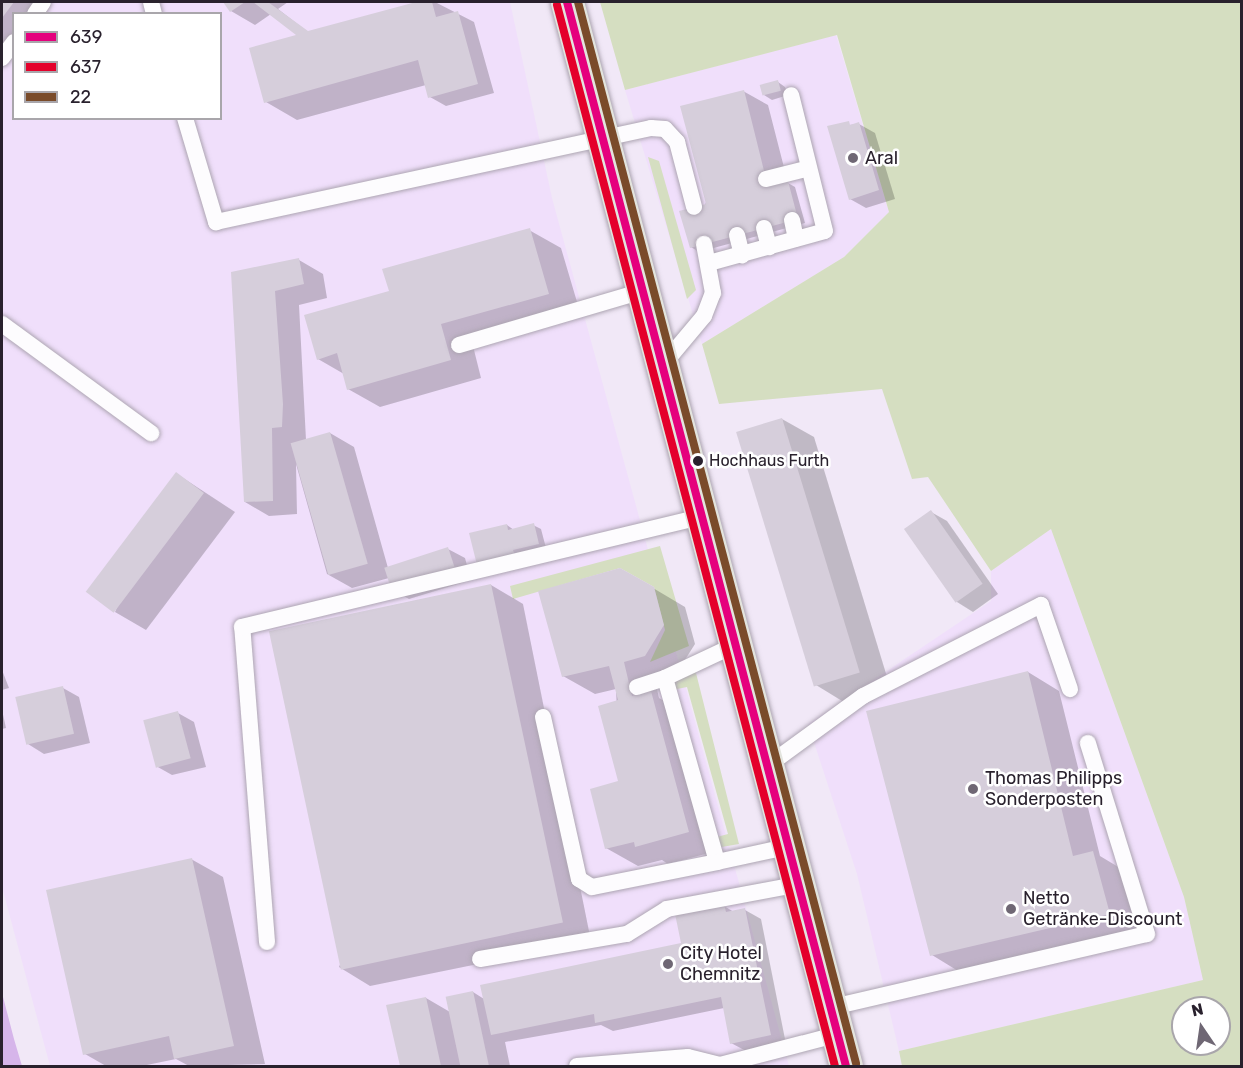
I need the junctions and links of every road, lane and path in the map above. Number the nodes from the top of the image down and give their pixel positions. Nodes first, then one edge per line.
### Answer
1 (567, 2) edge
2 (12, 45) edge
3 (2, 58) edge
4 (791, 95) dead end
5 (186, 120) edge
6 (604, 139) junction
7 (809, 168) junction
8 (777, 179) dead end
9 (696, 200) dead end
10 (792, 220) dead end
11 (764, 228) dead end
12 (737, 235) dead end
13 (796, 239) junction
14 (704, 244) dead end
15 (769, 247) junction
16 (742, 255) junction
17 (709, 264) junction
18 (642, 291) junction
19 (2, 324) edge
20 (459, 345) dead end
21 (661, 368) junction
22 (151, 433) dead end
23 (701, 518) junction
24 (735, 645) junction
25 (665, 678) junction
26 (637, 687) dead end
27 (1070, 689) dead end
28 (543, 717) dead end
29 (1088, 743) dead end
30 (768, 765) junction
31 (791, 846) junction
32 (717, 862) junction
33 (801, 884) junction
34 (267, 942) dead end
35 (480, 959) dead end
36 (836, 1020) junction
37 (577, 1066) edge
38 (846, 1066) edge

1 - 6 main road
2 - 3 lane
4 - 7 lane
5 - 6 lane
6 - 9 lane
6 - 18 main road
7 - 8 lane
7 - 13 lane
10 - 13 lane
11 - 15 lane
12 - 16 lane
13 - 15 lane
14 - 17 lane
15 - 16 lane
16 - 17 lane
17 - 21 lane
18 - 20 lane
18 - 21 main road
19 - 22 lane
21 - 23 main road
23 - 24 main road
23 - 34 lane
24 - 25 lane
24 - 30 main road
25 - 26 lane
25 - 32 lane
27 - 30 lane
28 - 32 lane
29 - 36 lane
30 - 31 main road
31 - 32 lane
31 - 33 main road
33 - 35 lane
33 - 36 main road
36 - 37 lane
36 - 38 main road

